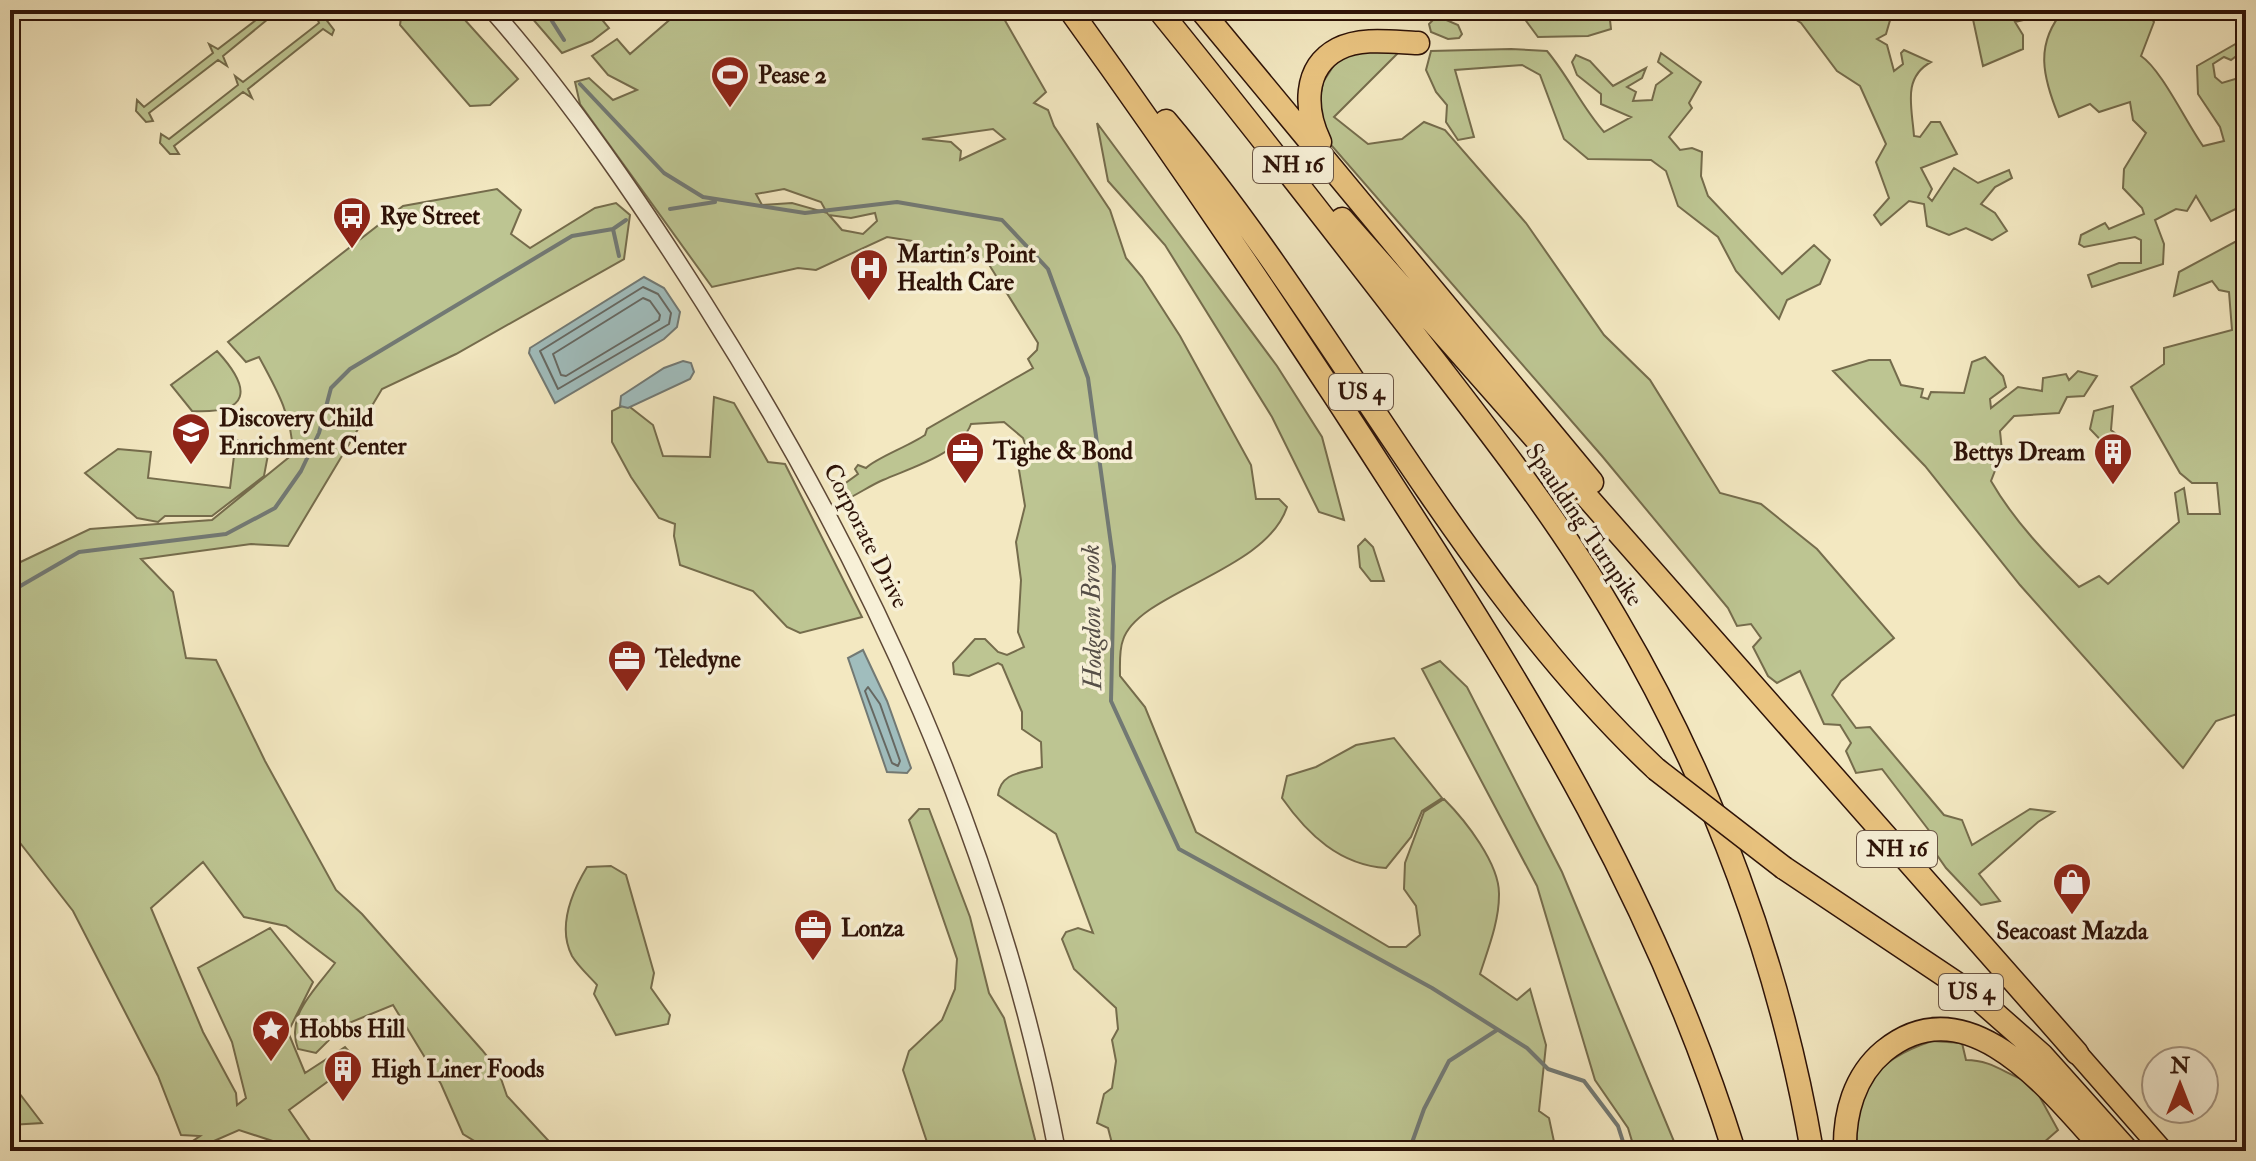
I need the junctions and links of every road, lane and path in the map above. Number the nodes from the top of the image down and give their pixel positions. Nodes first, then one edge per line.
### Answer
1 (492, 10) edge
2 (1071, 10) edge
3 (1159, 10) edge
4 (1201, 10) edge
5 (1418, 43) dead end
6 (1204, 66) junction
7 (1330, 165) junction
8 (1717, 645) junction
9 (2077, 1053) joint
10 (1057, 1151) edge
11 (1734, 1151) edge
12 (1812, 1151) edge
13 (1845, 1151) edge
14 (2105, 1151) edge
15 (2128, 1151) edge
16 (2163, 1151) edge

1 - 10 street, Corporate Drive
2 - 11 highway
2 - 15 highway, US 4, bridge
3 - 6 highway, Spaulding Turnpike
4 - 7 highway
5 - 7 highway
6 - 8 highway, NH 16
6 - 12 highway, Spaulding Turnpike
7 - 8 highway
8 - 9 highway, NH 16
9 - 16 highway, NH 16
13 - 14 highway

